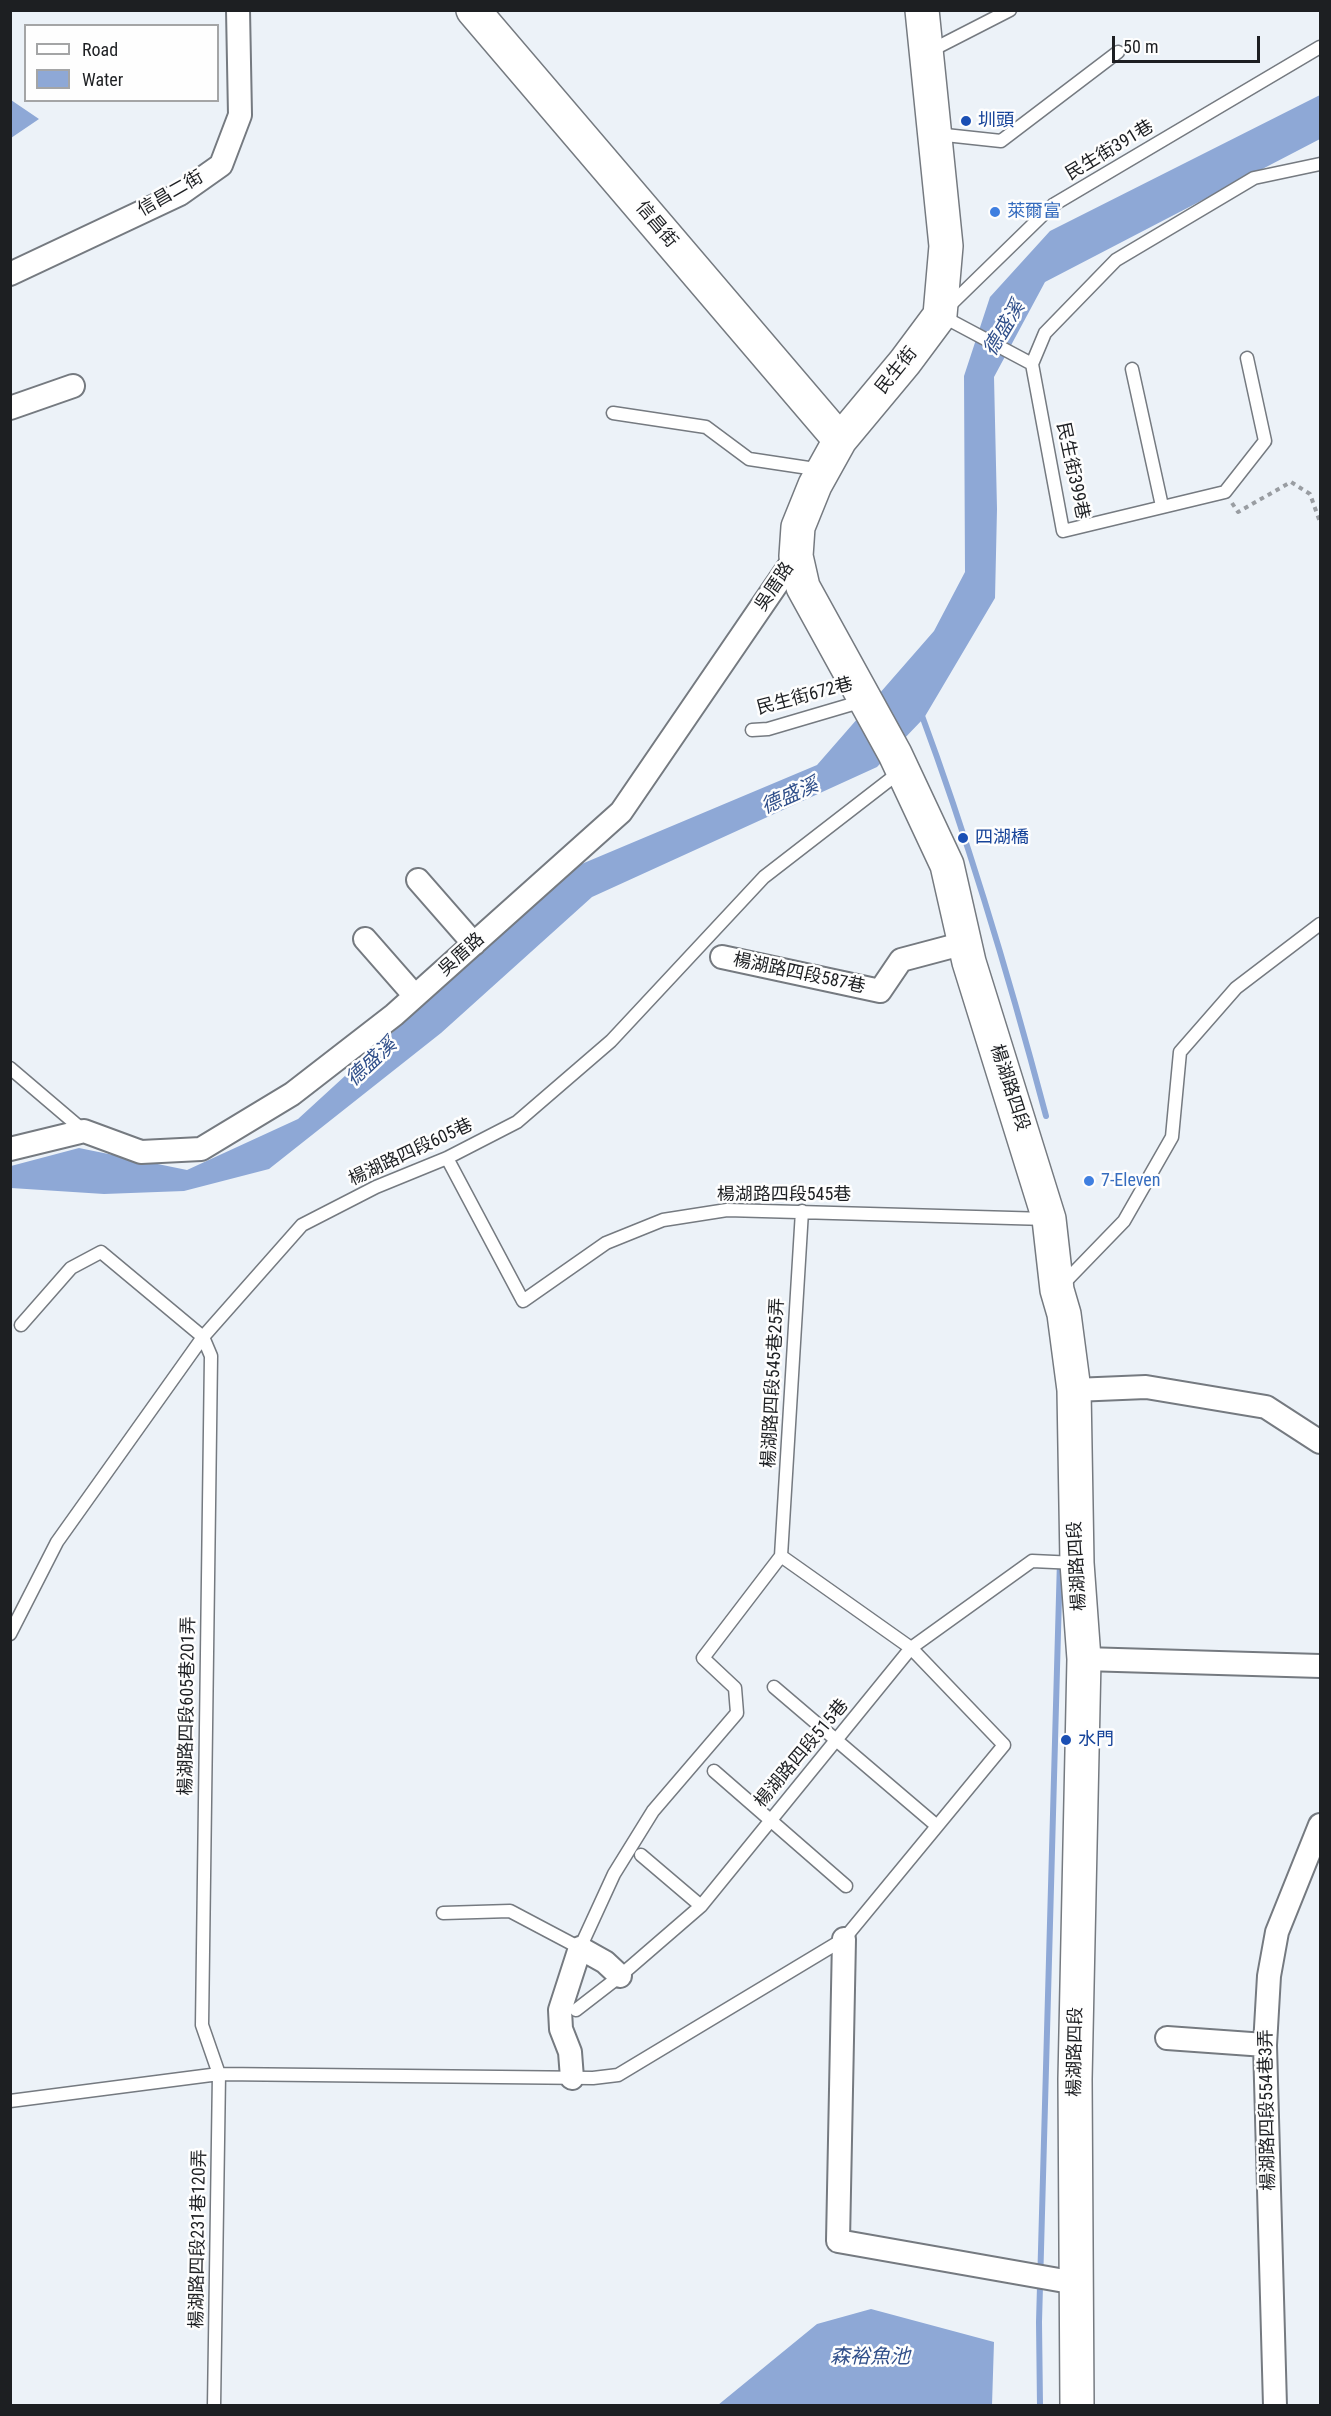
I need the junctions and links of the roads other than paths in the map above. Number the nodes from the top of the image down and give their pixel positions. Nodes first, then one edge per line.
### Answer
1 (238, 10) edge
2 (473, 10) edge
3 (922, 10) edge
4 (1010, 10) edge
5 (1320, 47) edge
6 (1118, 52) dead end
7 (926, 53) junction
8 (934, 134) junction
9 (1320, 164) edge
10 (10, 274) edge
11 (940, 315) junction
12 (1247, 358) dead end
13 (1032, 364) junction
14 (1132, 369) dead end
15 (73, 386) dead end
16 (10, 408) edge
17 (613, 413) dead end
18 (840, 440) junction
19 (823, 470) junction
20 (1162, 506) junction
21 (796, 556) junction
22 (867, 699) junction
23 (752, 730) dead end
24 (899, 762) junction
25 (418, 880) dead end
26 (1320, 924) edge
27 (365, 939) dead end
28 (474, 944) junction
29 (965, 944) junction
30 (722, 957) dead end
31 (416, 996) junction
32 (10, 1068) edge
33 (84, 1131) junction
34 (10, 1149) edge
35 (447, 1158) junction
36 (802, 1211) junction
37 (1049, 1219) junction
38 (1057, 1290) junction
39 (21, 1325) dead end
40 (203, 1337) junction
41 (1074, 1390) junction
42 (1320, 1442) edge
43 (781, 1556) junction
44 (1077, 1563) junction
45 (10, 1634) edge
46 (911, 1648) junction
47 (1084, 1659) junction
48 (1320, 1666) edge
49 (774, 1687) dead end
50 (836, 1743) junction
51 (714, 1771) dead end
52 (770, 1821) junction
53 (1320, 1825) edge
54 (937, 1826) junction
55 (641, 1855) dead end
56 (846, 1886) dead end
57 (700, 1906) junction
58 (443, 1912) dead end
59 (843, 1939) junction
60 (580, 1948) junction
61 (620, 1976) junction
62 (576, 2010) dead end
63 (1167, 2038) dead end
64 (1265, 2045) junction
65 (219, 2074) junction
66 (572, 2078) junction
67 (10, 2101) edge
68 (1065, 2281) junction
69 (214, 2406) edge
70 (1077, 2406) edge
71 (1275, 2406) edge

1 - 10 street, 信昌二街
2 - 18 street, 信昌街
3 - 7 street
4 - 7 lane
5 - 11 lane, 民生街391巷
6 - 8 lane
7 - 8 street
8 - 11 street
9 - 13 lane
11 - 13 lane
11 - 18 street, 民生街
12 - 20 lane, 民生街399巷
13 - 20 lane, 民生街399巷
14 - 20 lane
15 - 16 street
17 - 19 lane
18 - 19 street, 民生街
19 - 21 street, 民生街
21 - 22 street, 民生街
21 - 28 street, 吳厝路
22 - 23 lane, 民生街672巷
22 - 24 street
24 - 29 street, 楊湖路四段
24 - 35 lane, 楊湖路四段605巷
25 - 28 street
26 - 38 lane
27 - 31 street
28 - 31 street, 吳厝路
29 - 30 street, 楊湖路四段587巷
29 - 37 street, 楊湖路四段
31 - 33 street, 吳厝路
32 - 33 lane
33 - 34 street
35 - 36 lane, 楊湖路四段545巷
35 - 40 lane, 楊湖路四段605巷
36 - 37 lane, 楊湖路四段545巷
36 - 43 lane, 楊湖路四段545巷25弄
37 - 38 street, 楊湖路四段
38 - 41 street, 楊湖路四段
39 - 40 lane
40 - 45 lane, 楊湖路四段605巷
40 - 65 lane, 楊湖路四段605巷201弄
41 - 42 street
41 - 44 street, 楊湖路四段
43 - 46 lane
43 - 60 lane
44 - 46 lane, 楊湖路四段515巷
44 - 47 street, 楊湖路四段
46 - 50 lane, 楊湖路四段515巷
46 - 54 lane
47 - 48 street
47 - 68 street, 楊湖路四段
49 - 50 lane
50 - 52 lane, 楊湖路四段515巷
50 - 54 lane
51 - 52 lane
52 - 56 lane
52 - 57 lane, 楊湖路四段515巷
53 - 64 street, 楊湖路四段554巷3弄
54 - 59 lane
55 - 57 lane
57 - 61 lane, 楊湖路四段515巷
58 - 60 lane
59 - 66 lane
59 - 68 street
60 - 61 street
60 - 66 street
61 - 62 lane, 楊湖路四段515巷
63 - 64 street
64 - 71 street, 楊湖路四段554巷3弄
65 - 66 lane
65 - 67 lane
65 - 69 lane, 楊湖路四段231巷120弄
68 - 70 street, 楊湖路四段

